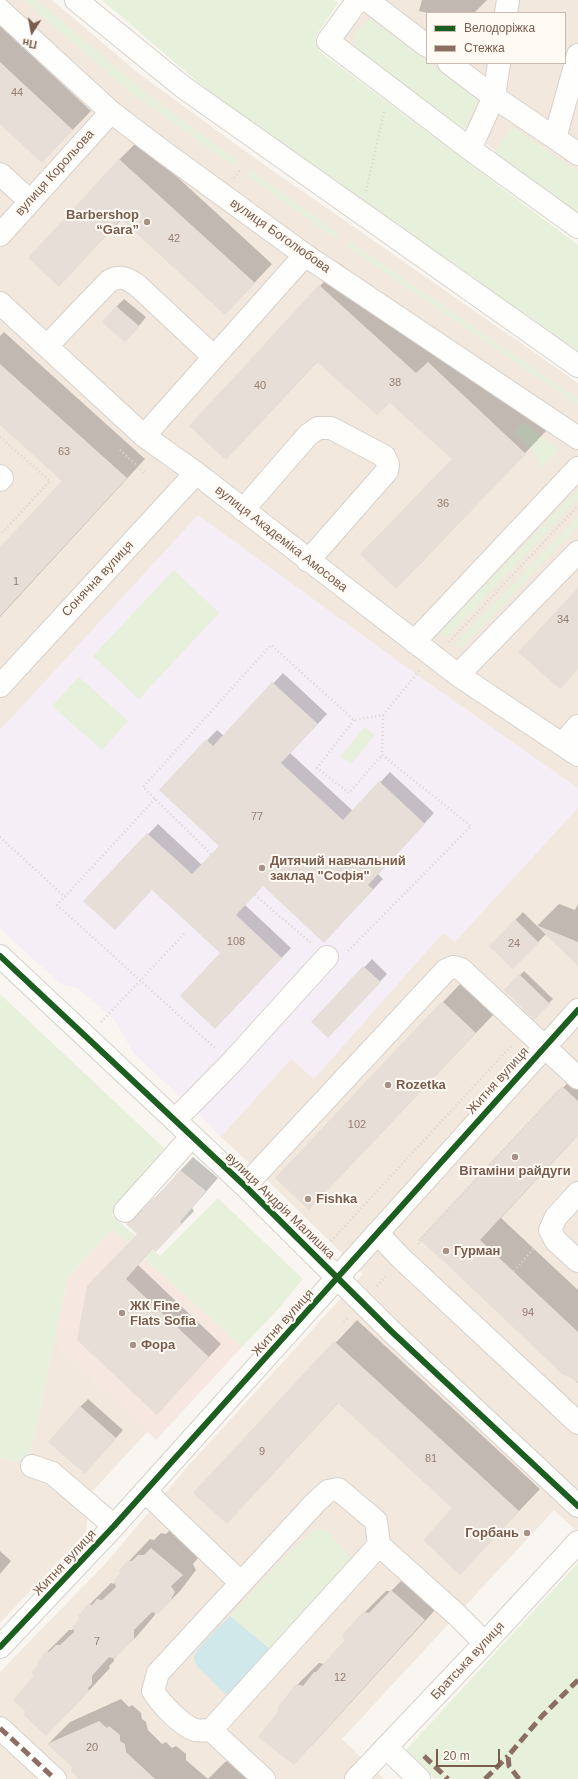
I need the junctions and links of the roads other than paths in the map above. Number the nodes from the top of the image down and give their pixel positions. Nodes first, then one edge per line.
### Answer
1 (76, 0) edge
2 (358, 0) edge
3 (367, 0) edge
4 (508, 0) edge
5 (0, 10) edge
6 (506, 12) edge
7 (426, 45) edge
8 (578, 55) edge
9 (450, 64) edge
10 (499, 64) edge
11 (494, 97) junction
12 (111, 112) junction
13 (555, 138) junction
14 (470, 149) junction
15 (578, 154) edge
16 (0, 174) edge
17 (30, 201) junction
18 (578, 227) edge
19 (0, 234) edge
20 (305, 254) junction
21 (0, 303) edge
22 (47, 346) junction
23 (214, 357) junction
24 (578, 366) edge
25 (144, 436) junction
26 (578, 438) edge
27 (578, 468) edge
28 (196, 473) junction
29 (0, 476) edge
30 (0, 480) edge
31 (243, 510) junction
32 (578, 552) edge
33 (308, 561) junction
34 (414, 642) junction
35 (458, 675) junction
36 (0, 686) edge
37 (578, 726) edge
38 (570, 749) edge
39 (0, 956) edge
40 (327, 957) road end
41 (578, 1010) edge
42 (544, 1047) junction
43 (571, 1081) edge
44 (175, 1120) junction
45 (192, 1136) junction
46 (245, 1186) junction
47 (578, 1194) edge
48 (125, 1211) dead end
49 (378, 1233) junction
50 (578, 1261) edge
51 (338, 1278) junction
52 (578, 1423) edge
53 (32, 1466) dead end
54 (145, 1492) junction
55 (578, 1506) edge
56 (114, 1526) junction
57 (578, 1542) edge
58 (379, 1545) junction
59 (241, 1583) junction
60 (484, 1644) junction
61 (0, 1647) edge
62 (0, 1728) edge
63 (212, 1730) junction
64 (386, 1747) junction
65 (55, 1779) edge
66 (264, 1779) edge
67 (356, 1779) edge
68 (419, 1779) edge

1 - 24 street
2 - 14 street
3 - 7 street
4 - 6 street
5 - 12 street, вулиця Боголюбова
8 - 13 street
9 - 11 street
10 - 11 street
11 - 13 street
11 - 14 street
12 - 17 street, вулиця Корольова
12 - 20 street, вулиця Боголюбова
13 - 15 street
14 - 18 street
16 - 17 street
17 - 19 street, вулиця Корольова
20 - 23 street
20 - 26 street, вулиця Боголюбова
21 - 22 street, вулиця Академіка Амосова
22 - 23 street
22 - 25 street, вулиця Академіка Амосова
23 - 25 street
25 - 28 street, вулиця Академіка Амосова
27 - 34 street
28 - 31 street, вулиця Академіка Амосова
28 - 36 street, Сонячна вулиця
29 - 30 street
31 - 33 street, вулиця Академіка Амосова
31 - 33 street
32 - 35 street
33 - 34 street, вулиця Академіка Амосова
34 - 35 street, вулиця Академіка Амосова
35 - 38 street, вулиця Академіка Амосова
37 - 38 street
39 - 44 street, вулиця Андрія Малишка
40 - 44 street
41 - 42 street, Житня вулиця
42 - 43 street
42 - 46 street
42 - 49 street, Житня вулиця
44 - 45 street, вулиця Андрія Малишка
45 - 46 street, вулиця Андрія Малишка
45 - 48 street
46 - 51 street, вулиця Андрія Малишка
47 - 50 street
49 - 51 street, Житня вулиця
49 - 52 street
51 - 54 street, Житня вулиця
51 - 55 street, вулиця Андрія Малишка
53 - 56 street
54 - 56 street, Житня вулиця
54 - 59 street
56 - 61 street, Житня вулиця
57 - 60 street, Братська вулиця
58 - 59 street
58 - 60 street
58 - 63 street
59 - 63 street
60 - 64 street, Братська вулиця
62 - 65 street
63 - 66 street
64 - 67 street, Братська вулиця
64 - 68 street

